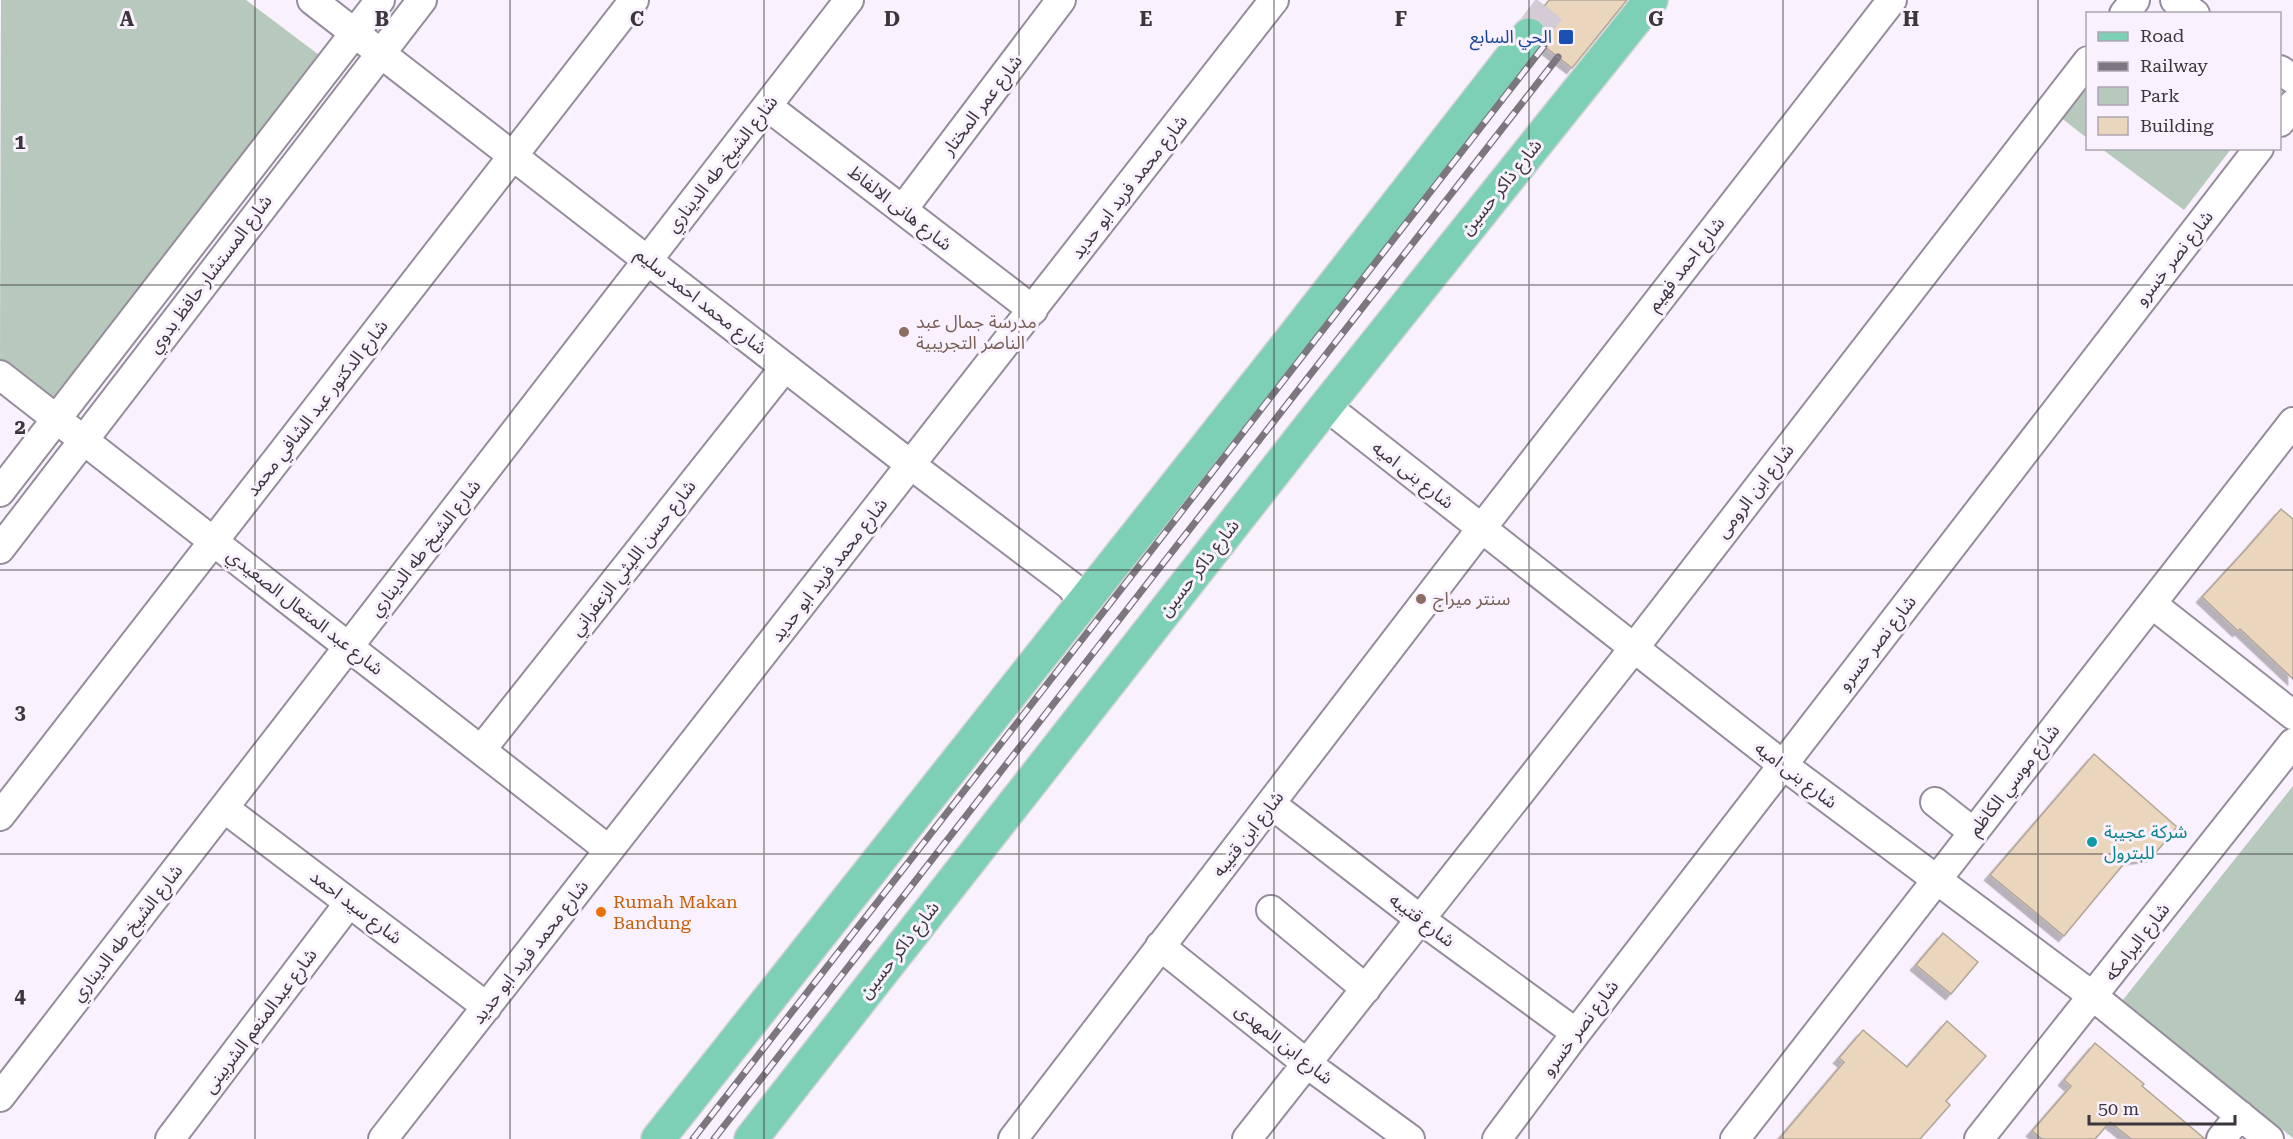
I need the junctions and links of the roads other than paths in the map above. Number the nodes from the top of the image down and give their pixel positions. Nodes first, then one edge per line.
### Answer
1 (312, 0) edge
2 (380, 0) edge
3 (422, 0) edge
4 (634, 0) edge
5 (849, 0) edge
6 (1060, 0) edge
7 (1274, 0) edge
8 (1651, 0) edge
9 (1892, 0) edge
10 (2135, 0) edge
11 (2175, 0) edge
12 (2126, 12) edge
13 (2192, 12) edge
14 (355, 33) junction
15 (1529, 34) tunnel mouth
16 (380, 52) junction
17 (2086, 64) edge
18 (2293, 104) edge
19 (767, 106) junction
20 (2281, 121) edge
21 (2257, 150) edge
22 (513, 156) junction
23 (903, 209) junction
24 (648, 260) junction
25 (1033, 310) junction
26 (785, 367) junction
27 (0, 375) edge
28 (1326, 406) junction
29 (56, 419) junction
30 (2293, 422) edge
31 (84, 440) junction
32 (911, 465) junction
33 (0, 492) edge
34 (1481, 529) junction
35 (213, 541) junction
36 (0, 549) edge
37 (2152, 604) junction
38 (1079, 608) junction
39 (349, 647) junction
40 (1634, 648) junction
41 (2293, 715) edge
42 (2293, 743) edge
43 (481, 750) junction
44 (1783, 765) junction
45 (1935, 802) dead end
46 (1271, 804) junction
47 (224, 807) junction
48 (0, 816) edge
49 (1973, 832) junction
50 (609, 850) junction
51 (1936, 880) junction
52 (350, 903) junction
53 (1271, 910) dead end
54 (1420, 919) junction
55 (1160, 946) junction
56 (1366, 988) junction
57 (2094, 997) junction
58 (487, 1007) junction
59 (1576, 1033) junction
60 (1306, 1063) junction
61 (0, 1097) edge
62 (2240, 1115) junction
63 (170, 1139) edge
64 (383, 1139) edge
65 (658, 1139) edge
66 (752, 1139) edge
67 (1013, 1139) edge
68 (1247, 1139) edge
69 (1410, 1139) edge
70 (1497, 1139) edge
71 (1735, 1139) edge
72 (1979, 1139) edge
73 (2221, 1139) edge
74 (2269, 1139) edge

1 - 14 street, شارع محمد احمد سليم
2 - 14 street, شارع المستشار حافظ بدوي
3 - 16 street, شارع المستشار حافظ بدوي
4 - 22 street, شارع الدكتور عبد الشافي محمد
5 - 19 street, شارع الشيخ طه الديناري
6 - 23 street, شارع عمر المختار
7 - 25 street, شارع محمد فريد ابو حديد
8 - 28 main road, شارع ذاكر حسين
9 - 34 street, شارع احمد فهيم
10 - 12 street
11 - 13 street
14 - 16 street, شارع محمد احمد سليم
14 - 29 street, شارع المستشار حافظ بدوي
15 - 38 main road
16 - 22 street, شارع محمد احمد سليم
16 - 31 street, شارع المستشار حافظ بدوي
17 - 40 street, شارع ابن الرومى
18 - 20 street
19 - 23 street, شارع هانى الالفاظ
19 - 24 street, شارع الشيخ طه الديناري
21 - 44 street, شارع نصر خسرو
22 - 24 street, شارع محمد احمد سليم
22 - 35 street, شارع الدكتور عبد الشافي محمد
23 - 25 street, شارع هانى الالفاظ
24 - 26 street, شارع محمد احمد سليم
24 - 39 street, شارع الشيخ طه الديناري
25 - 32 street, شارع محمد فريد ابو حديد
26 - 32 street, شارع محمد احمد سليم
26 - 43 street, شارع حسن الليثي الزعفراني
27 - 29 street, شارع عبد المتعال الصعيدي
28 - 34 street, شارع بنى اميه
28 - 66 main road, شارع ذاكر حسين
29 - 31 street, شارع عبد المتعال الصعيدي
29 - 33 street, شارع المستشار حافظ بدوي
30 - 37 street, شارع موسي الكاظم
31 - 35 street, شارع عبد المتعال الصعيدي
31 - 36 street, شارع المستشار حافظ بدوي
32 - 38 street, شارع محمد احمد سليم
32 - 50 street, شارع محمد فريد ابو حديد
34 - 40 street, شارع بنى اميه
34 - 46 street, شارع ابن قتيبه
35 - 39 street, شارع عبد المتعال الصعيدي
35 - 48 street, شارع الدكتور عبد الشافي محمد
37 - 41 street
37 - 49 street, شارع موسي الكاظم
38 - 65 main road
39 - 43 street, شارع عبد المتعال الصعيدي
39 - 47 street, شارع الشيخ طه الديناري
40 - 44 street, شارع بنى اميه
40 - 54 street, شارع ابن الرومى
42 - 57 street, شارع البرامكه
43 - 50 street, شارع عبد المتعال الصعيدي
44 - 51 street, شارع بنى اميه
44 - 59 street, شارع نصر خسرو
45 - 49 street
46 - 54 street, شارع قتيبه
46 - 55 street, شارع ابن قتيبه
47 - 52 street, شارع سيد احمد
47 - 61 street, شارع الشيخ طه الديناري
49 - 51 street, شارع موسي الكاظم
50 - 58 street, شارع محمد فريد ابو حديد
51 - 57 street, شارع بنى اميه
51 - 71 street, شارع موسي الكاظم
52 - 58 street, شارع سيد احمد
52 - 63 street, شارع عبدالمنعم الشربينى
53 - 56 street
54 - 56 street, شارع ابن الرومى
54 - 59 street, شارع قتيبه
55 - 60 street, شارع ابن المهدى
55 - 67 street, شارع ابن قتيبه
56 - 60 street, شارع ابن الرومى
57 - 62 street, شارع بنى اميه
57 - 72 street, شارع البرامكه
58 - 64 street, شارع محمد فريد ابو حديد
59 - 70 street, شارع نصر خسرو
60 - 68 street, شارع ابن الرومى
60 - 69 street, شارع ابن المهدى
62 - 73 street
62 - 74 street, شارع بنى اميه

